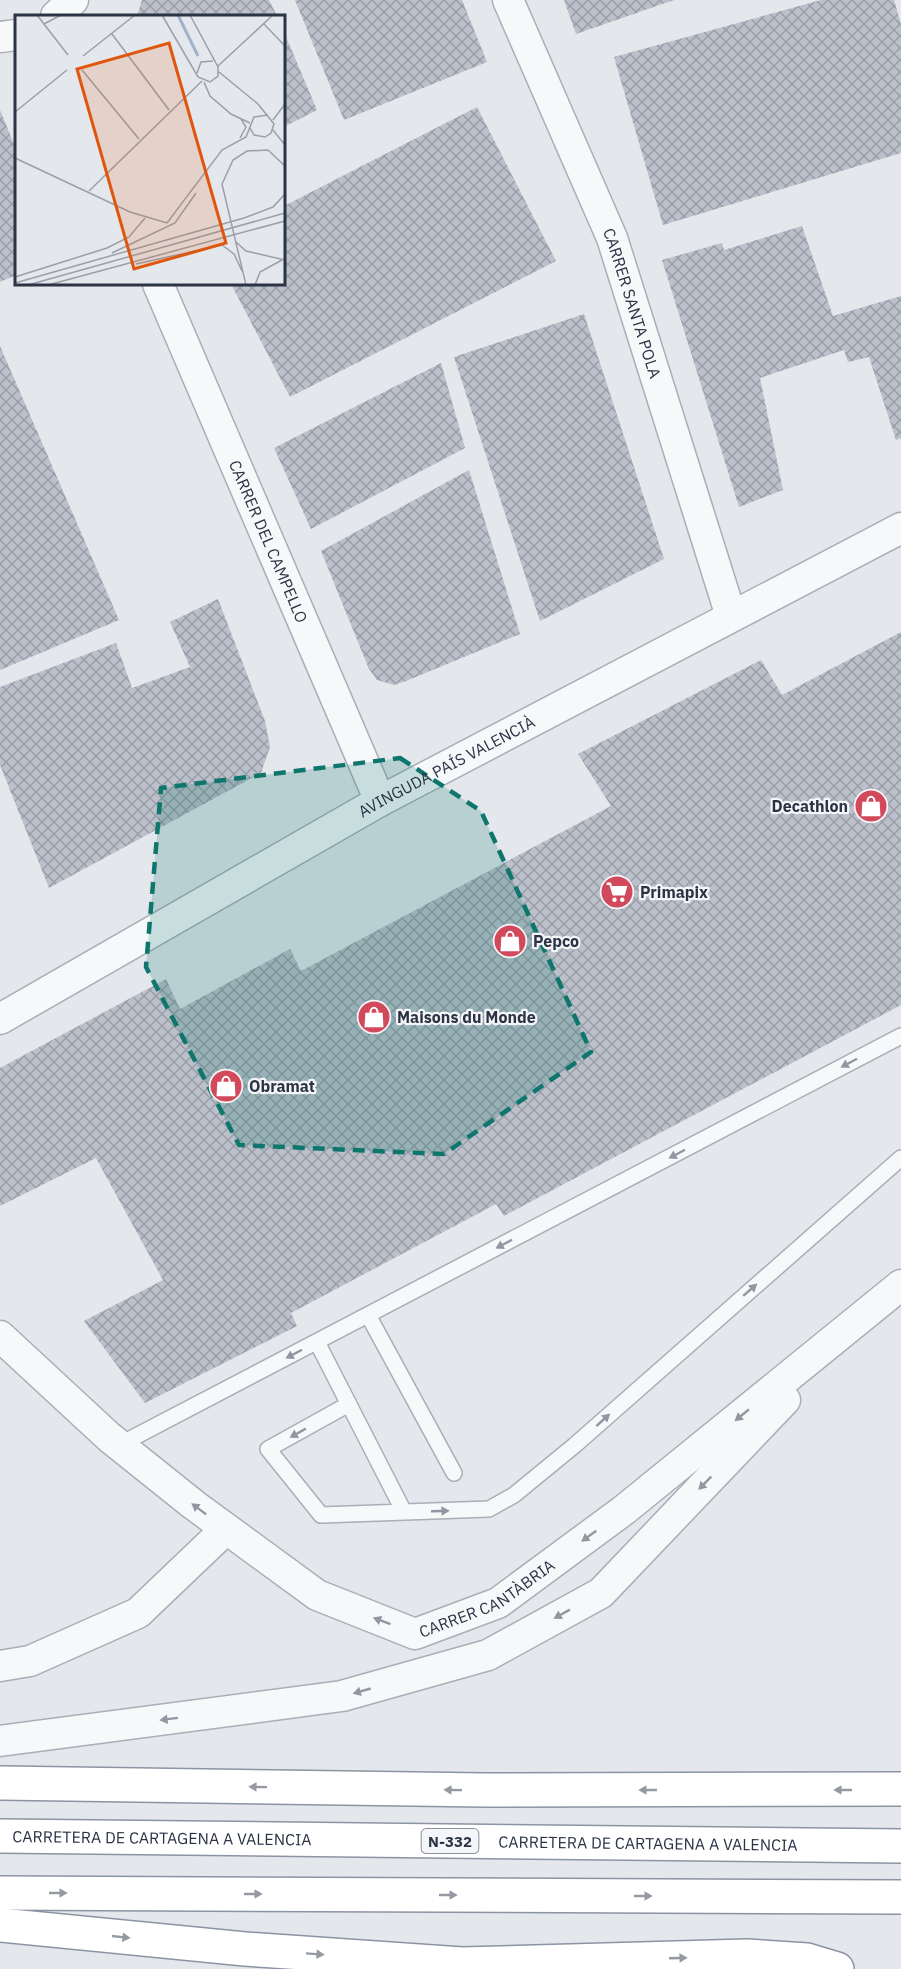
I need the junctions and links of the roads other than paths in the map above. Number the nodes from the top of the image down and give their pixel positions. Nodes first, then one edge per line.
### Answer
1 (73, 0) edge
2 (508, 0) edge
3 (57, 15) edge
4 (15, 35) edge
5 (0, 37) edge
6 (158, 285) edge
7 (901, 528) edge
8 (731, 616) junction
9 (380, 801) junction
10 (0, 1019) edge
11 (901, 1036) edge
12 (901, 1158) edge
13 (901, 1285) edge
14 (876, 1305) junction
15 (368, 1315) junction
16 (0, 1336) edge
17 (317, 1342) junction
18 (349, 1404) junction
19 (119, 1445) junction
20 (454, 1473) dead end
21 (404, 1512) junction
22 (226, 1529) junction
23 (0, 1666) edge
24 (0, 1741) edge
25 (0, 1783) edge
26 (901, 1790) edge
27 (0, 1836) edge
28 (901, 1846) edge
29 (0, 1893) edge
30 (901, 1897) edge
31 (0, 1925) edge
32 (837, 1969) edge

1 - 3 street
2 - 8 street, CARRER SANTA POLA
4 - 5 street
6 - 9 street, CARRER DEL CAMPELLO
7 - 8 street, AVINGUDA PAÍS VALENCIÀ
8 - 9 street, AVINGUDA PAÍS VALENCIÀ
9 - 10 street, AVINGUDA PAÍS VALENCIÀ
11 -> 15 lane
21 -> 12 lane
13 - 14 street, CARRER CANTÀBRIA
14 -> 22 street, CARRER CANTÀBRIA
14 -> 24 street
15 - 17 lane
15 - 20 lane
16 - 19 street, CARRER CANTÀBRIA
17 - 18 lane
17 -> 19 lane
18 - 21 lane
18 -> 21 lane
22 -> 19 street, CARRER CANTÀBRIA
22 - 23 street
26 -> 25 highway
27 - 28 highway, CARRETERA DE CARTAGENA A VALENCIA / N-332
29 -> 30 highway
31 -> 32 highway

